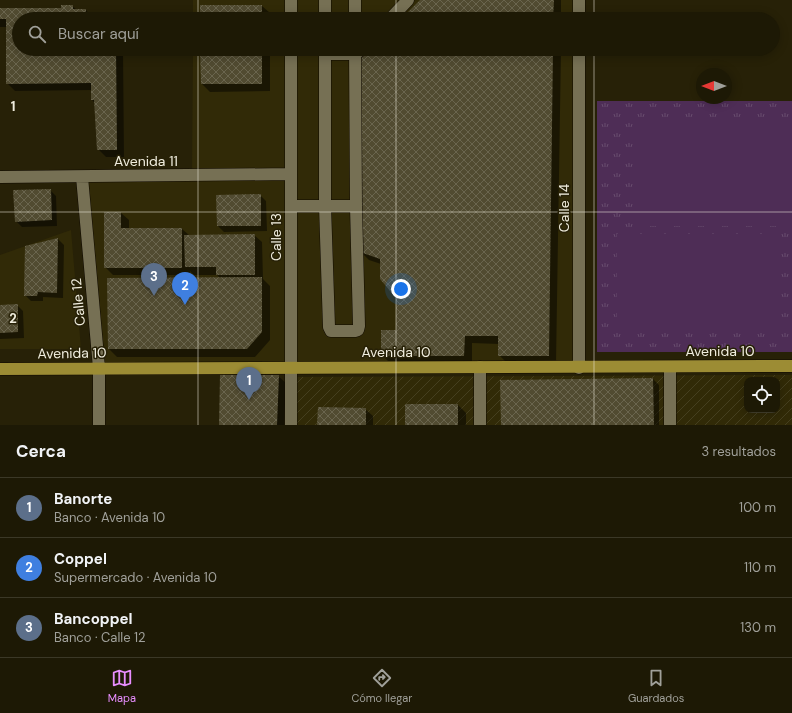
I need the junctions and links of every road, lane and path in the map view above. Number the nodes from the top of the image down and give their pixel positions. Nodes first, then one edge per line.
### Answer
1 (291, 0) edge
2 (325, 0) edge
3 (354, 0) edge
4 (408, 0) edge
5 (579, 0) edge
6 (291, 12) edge
7 (325, 12) edge
8 (355, 12) edge
9 (397, 12) edge
10 (579, 12) edge
11 (291, 56) edge
12 (325, 56) edge
13 (357, 56) edge
14 (579, 56) edge
15 (291, 174) junction
16 (82, 176) junction
17 (0, 177) edge
18 (291, 206) junction
19 (325, 206) junction
20 (356, 206) junction
21 (792, 366) edge
22 (291, 367) junction
23 (480, 367) junction
24 (670, 367) junction
25 (99, 368) junction
26 (579, 368) junction
27 (0, 369) edge
28 (99, 425) edge
29 (291, 425) edge
30 (480, 425) edge
31 (670, 425) edge

1 - 6 street
2 - 7 street
3 - 8 street
4 - 9 street
5 - 10 street
11 - 15 street, Calle 13
12 - 19 street
13 - 20 street
14 - 26 street, Calle 14
15 - 16 street, Avenida 11
15 - 18 street, Calle 13
16 - 17 street, Avenida 11
16 - 25 street, Calle 12
18 - 19 street
18 - 22 street, Calle 13
19 - 20 street
19 - 20 street
21 - 24 main road, Avenida 10
22 - 23 main road, Avenida 10
22 - 25 main road, Avenida 10
22 - 29 street, Calle 13
23 - 26 main road, Avenida 10
23 - 30 street
24 - 26 main road, Avenida 10
24 - 31 street
25 - 27 main road, Avenida 10
25 - 28 street, Calle 12

